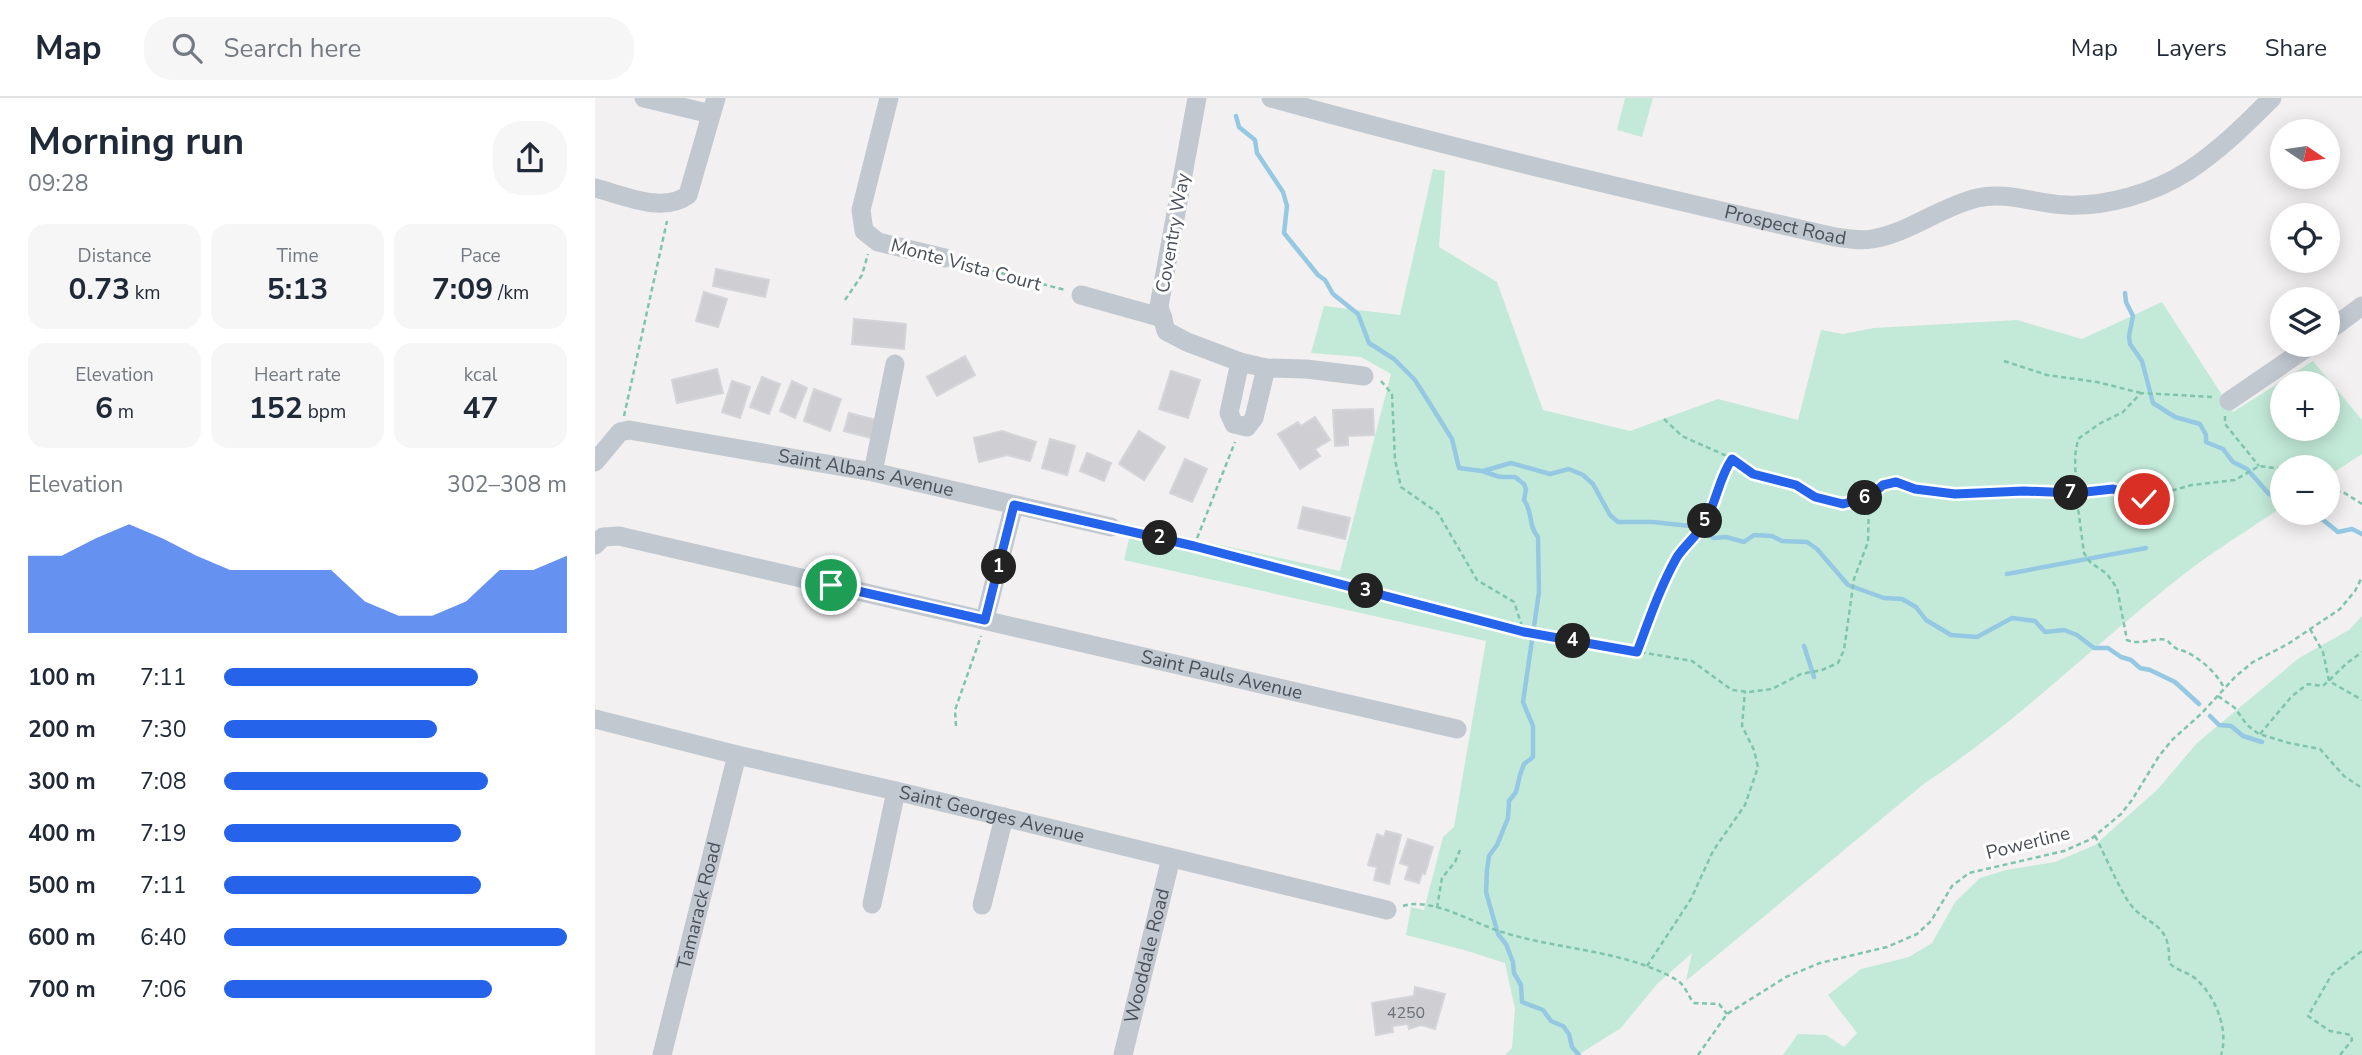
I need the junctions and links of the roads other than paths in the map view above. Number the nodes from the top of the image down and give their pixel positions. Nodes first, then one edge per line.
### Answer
1 (644, 98) edge
2 (889, 98) edge
3 (1197, 98) edge
4 (1271, 98) edge
5 (2272, 98) edge
6 (713, 106) edge
7 (595, 188) edge
8 (945, 258) road end
9 (1081, 295) road end
10 (2362, 306) edge
11 (1163, 318) junction
12 (2340, 322) edge
13 (2293, 357) edge
14 (1240, 362) junction
15 (895, 364) dead end
16 (1266, 369) junction
17 (1364, 376) road end
18 (2229, 401) road end
19 (595, 462) edge
20 (873, 472) junction
21 (1014, 505) junction
22 (1111, 527) road end
23 (595, 545) edge
24 (985, 620) junction
25 (595, 719) edge
26 (1457, 729) dead end
27 (737, 755) junction
28 (895, 790) junction
29 (1005, 817) junction
30 (1171, 858) junction
31 (872, 904) dead end
32 (982, 905) dead end
33 (1387, 910) road end
34 (662, 1055) edge
35 (1123, 1055) edge

1 - 6 street
2 - 8 street, Monte Vista Court
3 - 11 street, Coventry Way
4 - 5 street, Prospect Road
6 - 7 street
9 - 11 street
10 - 12 street
11 - 14 street, Coventry Way
13 - 18 street
14 - 16 street, Coventry Way
14 - 16 street
15 - 20 street
16 - 17 street, Coventry Way
19 - 20 street, Saint Albans Avenue
20 - 21 street, Saint Albans Avenue
21 - 22 street, Saint Albans Avenue
21 - 24 street
23 - 24 street, Saint Pauls Avenue
24 - 26 street, Saint Pauls Avenue
25 - 27 street, Saint Georges Avenue
27 - 28 street, Saint Georges Avenue
27 - 34 street, Tamarack Road
28 - 29 street, Saint Georges Avenue
28 - 31 street
29 - 30 street, Saint Georges Avenue
29 - 32 street
30 - 33 street, Saint Georges Avenue
30 - 35 street, Wooddale Road

